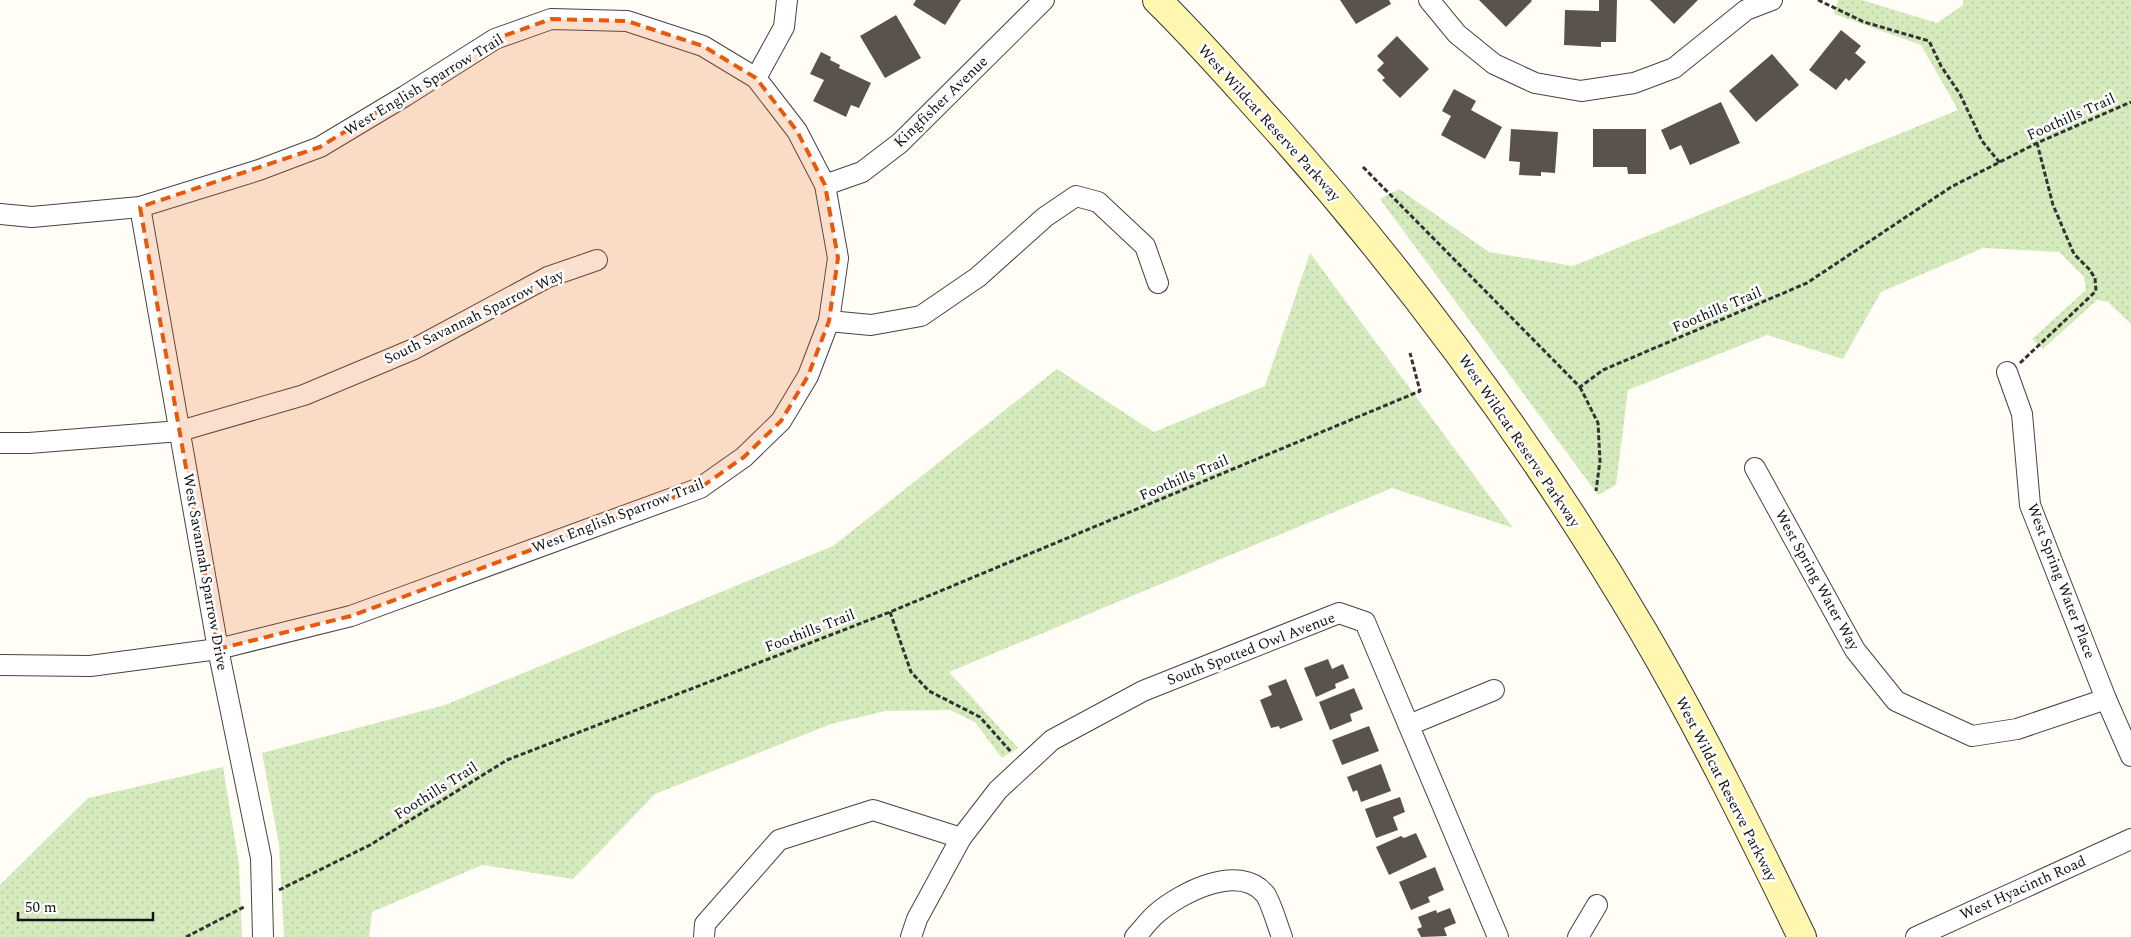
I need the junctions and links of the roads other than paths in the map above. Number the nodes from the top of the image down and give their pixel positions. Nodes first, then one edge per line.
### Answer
1 (787, 0) edge
2 (1044, 0) edge
3 (1157, 0) edge
4 (1429, 0) edge
5 (1772, 0) edge
6 (756, 78) junction
7 (824, 184) junction
8 (140, 207) junction
9 (0, 214) edge
10 (597, 260) dead end
11 (1158, 283) dead end
12 (829, 321) junction
13 (2007, 372) road end
14 (180, 431) junction
15 (0, 442) edge
16 (1755, 468) dead end
17 (218, 649) junction
18 (0, 664) edge
19 (1494, 690) dead end
20 (2106, 699) junction
21 (1410, 725) junction
22 (2131, 756) edge
23 (961, 838) junction
24 (2131, 839) edge
25 (1597, 906) dead end
26 (263, 937) edge
27 (704, 937) edge
28 (911, 937) edge
29 (1135, 937) edge
30 (1282, 937) edge
31 (1498, 937) edge
32 (1578, 937) edge
33 (1802, 937) edge
34 (1916, 937) edge

1 - 6 street
2 - 7 street, Kingfisher Avenue
3 - 33 main road, West Wildcat Reserve Parkway
4 - 5 street
6 - 7 street, West English Sparrow Trail
6 - 8 street, West English Sparrow Trail
7 - 12 street, West English Sparrow Trail
8 - 9 street, West English Sparrow Trail
8 - 14 street, West Savannah Sparrow Drive
10 - 14 street, South Savannah Sparrow Way
11 - 12 street
12 - 17 street, West English Sparrow Trail
13 - 20 street, West Spring Water Place
14 - 15 street, South Savannah Sparrow Way
14 - 17 street, West Savannah Sparrow Drive
16 - 20 street, West Spring Water Way
17 - 18 street, West English Sparrow Trail
17 - 26 street, West Savannah Sparrow Drive
19 - 21 street
20 - 22 street, West Spring Water Place
21 - 23 street, South Spotted Owl Avenue
21 - 31 street, South Spotted Owl Avenue
23 - 27 street
23 - 28 street, South Spotted Owl Avenue
24 - 34 street, West Hyacinth Road
25 - 32 street
29 - 30 street

